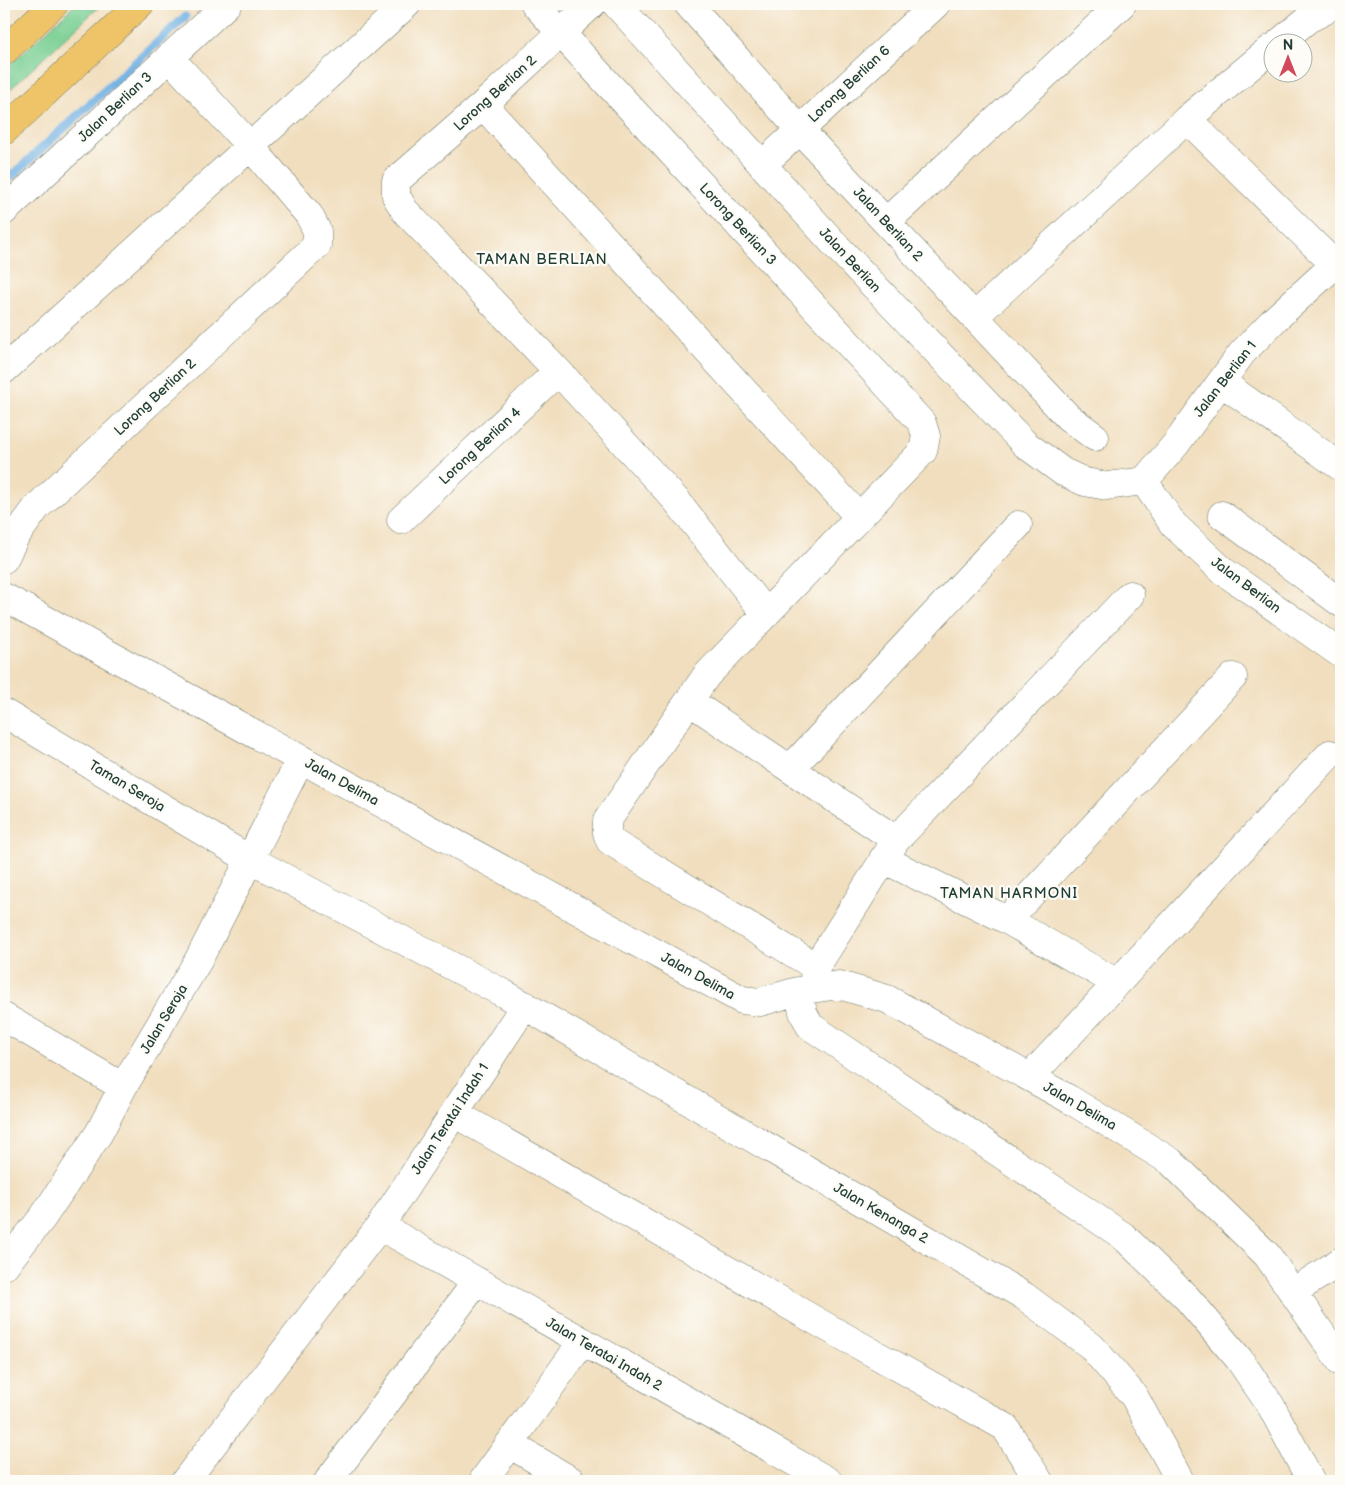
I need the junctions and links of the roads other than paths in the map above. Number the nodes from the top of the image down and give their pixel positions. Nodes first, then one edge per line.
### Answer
1 (54, 4) edge
2 (140, 4) edge
3 (227, 4) edge
4 (407, 4) edge
5 (536, 4) edge
6 (592, 4) edge
7 (616, 4) edge
8 (688, 4) edge
9 (936, 4) edge
10 (1122, 4) edge
11 (1313, 11) edge
12 (1291, 32) edge
13 (561, 33) junction
14 (4, 51) edge
15 (1262, 56) edge
16 (169, 57) junction
17 (483, 105) junction
18 (1187, 119) junction
19 (800, 130) junction
20 (4, 131) edge
21 (250, 146) junction
22 (762, 165) junction
23 (4, 210) edge
24 (886, 222) junction
25 (1338, 262) edge
26 (974, 317) junction
27 (4, 370) edge
28 (558, 371) junction
29 (1221, 382) junction
30 (1095, 437) dead end
31 (1341, 467) edge
32 (1144, 480) junction
33 (1222, 515) dead end
34 (859, 517) junction
35 (401, 520) dead end
36 (1018, 525) dead end
37 (4, 558) edge
38 (1130, 595) dead end
39 (4, 597) edge
40 (1341, 603) edge
41 (766, 614) junction
42 (1341, 654) edge
43 (1233, 677) dead end
44 (689, 701) junction
45 (4, 712) edge
46 (1330, 754) dead end
47 (301, 759) junction
48 (791, 768) junction
49 (890, 850) junction
50 (249, 859) junction
51 (1007, 920) junction
52 (809, 982) junction
53 (1117, 983) junction
54 (525, 1005) junction
55 (4, 1017) edge
56 (1030, 1077) junction
57 (123, 1087) junction
58 (454, 1113) junction
59 (380, 1226) junction
60 (1341, 1261) edge
61 (4, 1266) edge
62 (477, 1281) junction
63 (1293, 1292) junction
64 (583, 1341) junction
65 (1341, 1362) edge
66 (509, 1444) junction
67 (185, 1481) edge
68 (328, 1481) edge
69 (483, 1481) edge
70 (572, 1481) edge
71 (828, 1481) edge
72 (1039, 1481) edge
73 (1180, 1481) edge
74 (1312, 1481) edge

1 - 14 main road
2 - 20 main road
3 - 16 street, Jalan Berlian 3
4 - 21 street
5 - 13 street, Lorong Berlian 3
6 - 13 street, Lorong Berlian 2
7 - 22 street, Jalan Berlian
8 - 19 street, Jalan Berlian 2
9 - 19 street, Lorong Berlian 6
10 - 24 street
11 - 12 street
13 - 17 street, Lorong Berlian 2
13 - 34 street, Lorong Berlian 3
15 - 18 street
16 - 21 street
16 - 23 street, Jalan Berlian 3
17 - 28 street, Lorong Berlian 2
17 - 34 street
18 - 25 street
18 - 26 street
19 - 22 street, Lorong Berlian 6
19 - 24 street, Jalan Berlian 2
21 - 27 street
21 - 37 street, Lorong Berlian 2
22 - 32 street, Jalan Berlian
24 - 26 street, Jalan Berlian 2
25 - 29 street, Jalan Berlian 1
26 - 30 street, Jalan Berlian 2
28 - 35 street, Lorong Berlian 4
28 - 41 street
29 - 31 street
29 - 32 street, Jalan Berlian 1
32 - 42 street, Jalan Berlian
33 - 40 street
34 - 41 street
36 - 48 street
38 - 49 street
39 - 47 street, Jalan Delima
41 - 44 street
43 - 51 street
44 - 48 street
44 - 52 street
45 - 50 street, Taman Seroja
46 - 53 street
47 - 50 street, Jalan Seroja
47 - 52 street, Jalan Delima
48 - 49 street
49 - 51 street
49 - 52 street
50 - 54 street
50 - 57 street, Jalan Seroja
51 - 53 street
52 - 56 street, Jalan Delima
52 - 74 street
53 - 56 street
54 - 58 street, Jalan Teratai Indah 1
54 - 73 street, Jalan Kenanga 2
55 - 57 street
56 - 63 street, Jalan Delima
57 - 61 street, Jalan Seroja
58 - 59 street, Jalan Teratai Indah 1
58 - 72 street
59 - 62 street, Jalan Teratai Indah 2
59 - 67 street, Jalan Teratai Indah 1
60 - 63 street
62 - 64 street, Jalan Teratai Indah 2
62 - 68 street
63 - 65 street, Jalan Delima
64 - 66 street
64 - 71 street, Jalan Teratai Indah 2
66 - 69 street
66 - 70 street

